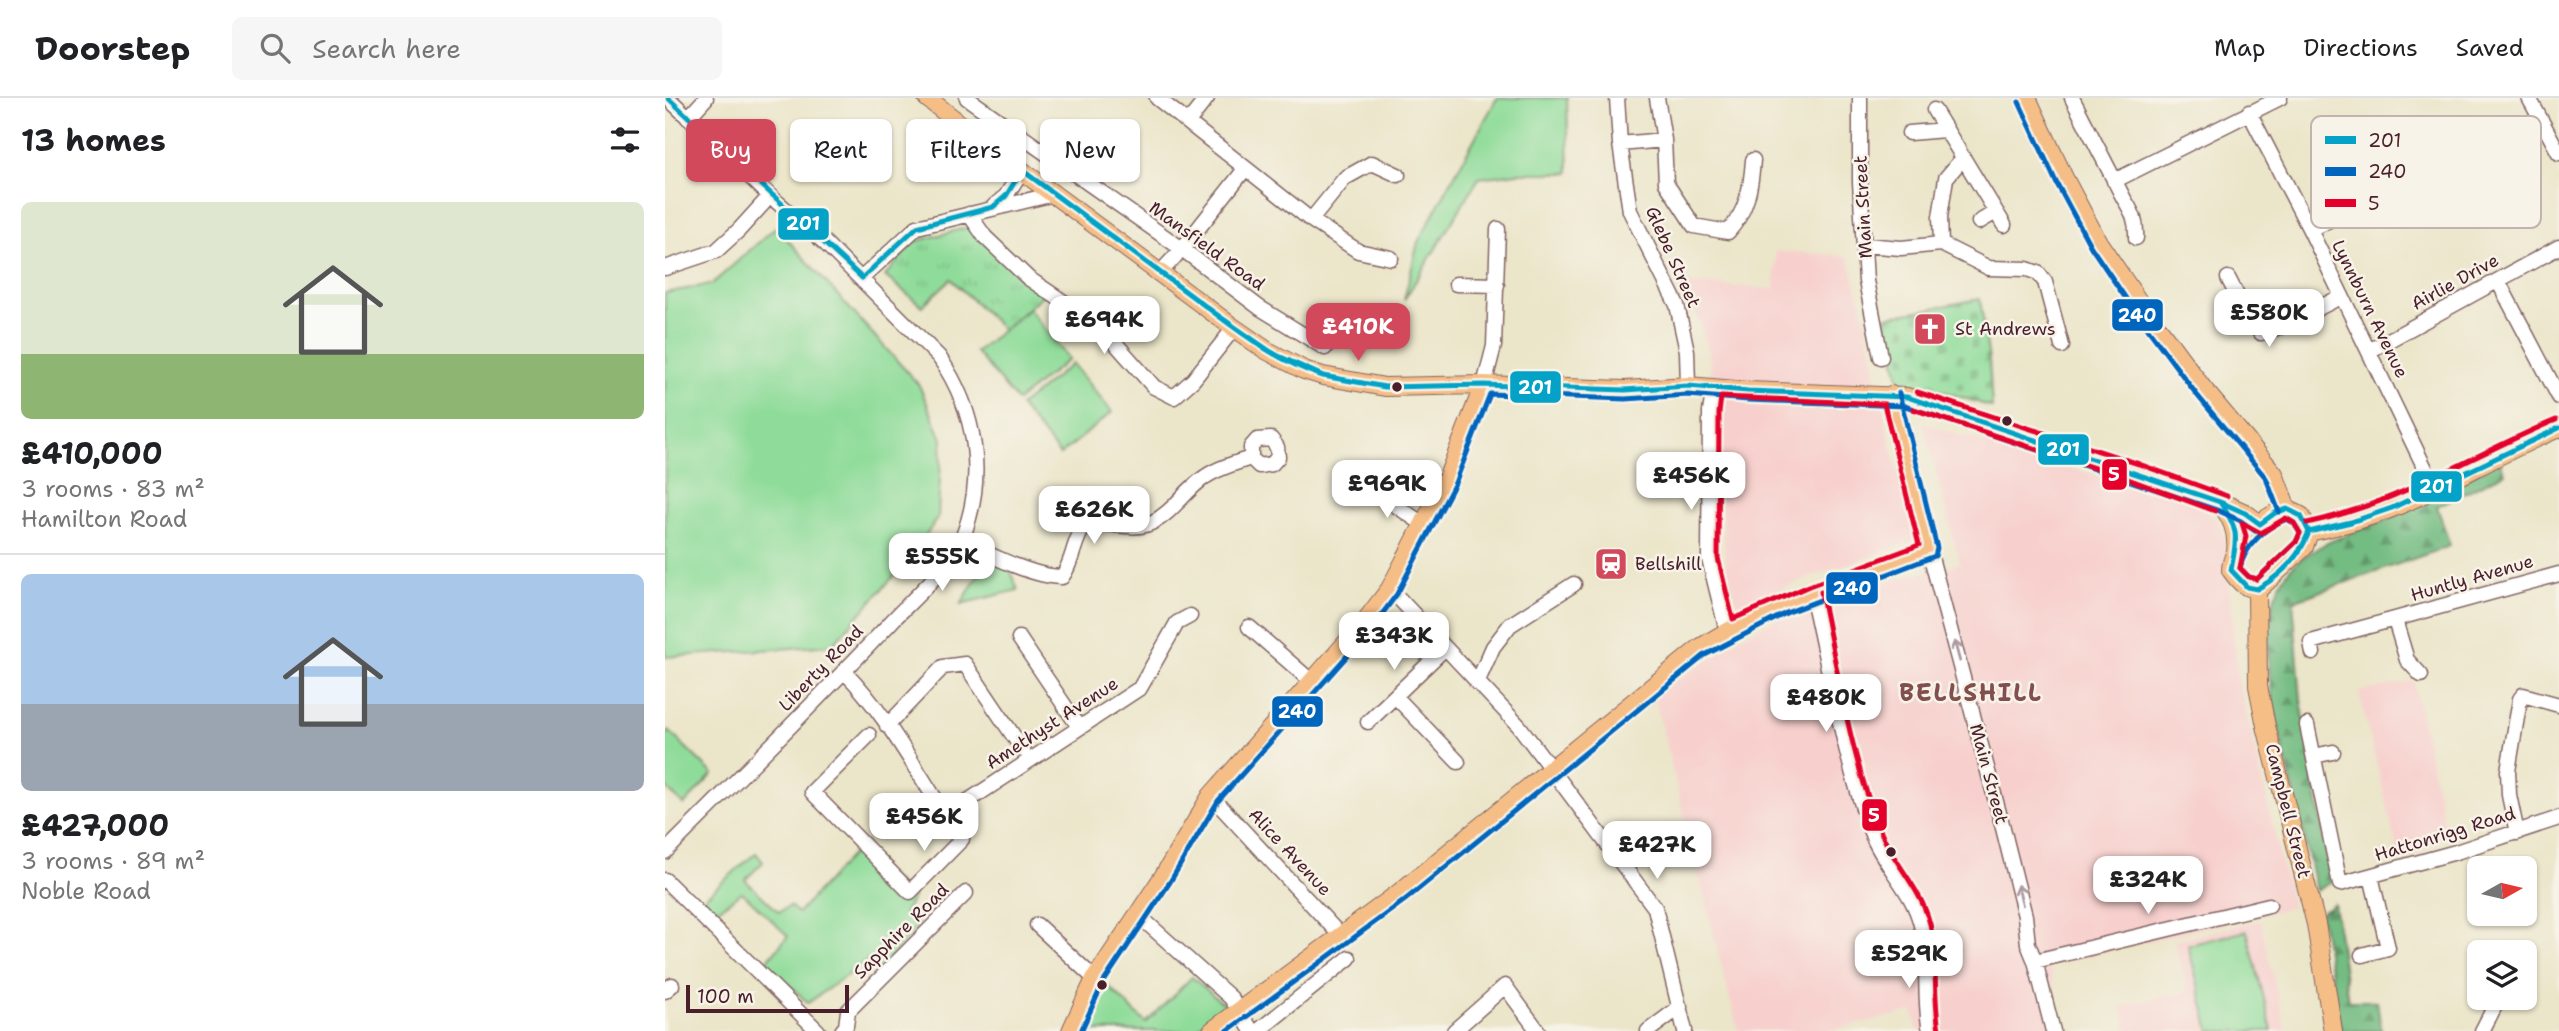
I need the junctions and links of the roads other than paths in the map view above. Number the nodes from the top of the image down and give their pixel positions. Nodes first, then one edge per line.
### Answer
1 (669, 98) edge
2 (706, 98) edge
3 (927, 98) edge
4 (967, 98) edge
5 (1157, 98) edge
6 (1207, 98) edge
7 (1617, 98) edge
8 (1657, 98) edge
9 (1860, 98) edge
10 (2027, 98) edge
11 (2072, 98) edge
12 (2280, 98) edge
13 (2529, 98) edge
14 (1934, 110) dead end
15 (2249, 112) junction
16 (2539, 116) edge
17 (688, 118) junction
18 (955, 119) edge
19 (2541, 120) edge
20 (1188, 122) junction
21 (1945, 130) junction
22 (1909, 133) dead end
23 (1664, 140) junction
24 (1620, 144) junction
25 (2559, 153) edge
26 (1962, 159) junction
27 (1753, 160) dead end
28 (1245, 169) junction
29 (1026, 173) edge
30 (1398, 174) dead end
31 (2114, 181) junction
32 (1015, 182) edge
33 (1054, 194) junction
34 (770, 196) junction
35 (993, 207) junction
36 (969, 214) junction
37 (1311, 220) junction
38 (1979, 222) dead end
39 (2314, 228) edge
40 (1498, 229) dead end
41 (2310, 230) junction
42 (2136, 239) dead end
43 (1941, 244) junction
44 (1865, 245) junction
45 (2559, 247) edge
46 (1182, 249) junction
47 (1391, 258) dead end
48 (665, 268) edge
49 (1159, 274) junction
50 (862, 278) junction
51 (2228, 278) dead end
52 (2498, 281) junction
53 (1456, 284) dead end
54 (1497, 285) junction
55 (2342, 296) junction
56 (1234, 328) junction
57 (2062, 346) dead end
58 (1325, 348) dead end
59 (2369, 351) junction
60 (1881, 357) dead end
61 (1484, 385) junction
62 (1688, 386) junction
63 (1714, 388) junction
64 (1891, 395) junction
65 (2559, 397) edge
66 (2559, 428) edge
67 (1251, 458) dead end
68 (2434, 487) junction
69 (1370, 488) dead end
70 (2220, 502) junction
71 (2287, 509) junction
72 (1423, 524) junction
73 (2260, 524) junction
74 (2309, 532) junction
75 (961, 541) junction
76 (1929, 550) junction
77 (2236, 552) junction
78 (2559, 574) edge
79 (1574, 584) dead end
80 (1390, 589) junction
81 (2257, 589) junction
82 (1812, 594) junction
83 (1190, 616) dead end
84 (2395, 620) junction
85 (1249, 627) dead end
86 (1727, 631) junction
87 (1019, 638) dead end
88 (1445, 648) junction
89 (2313, 653) dead end
90 (845, 672) junction
91 (2421, 675) dead end
92 (1311, 681) junction
93 (1477, 683) junction
94 (1395, 696) junction
95 (2559, 705) edge
96 (1368, 722) dead end
97 (2307, 725) dead end
98 (887, 726) junction
99 (1080, 727) junction
100 (869, 735) dead end
101 (1023, 750) dead end
102 (2333, 752) dead end
103 (2313, 756) junction
104 (1458, 762) dead end
105 (1551, 769) junction
106 (1211, 796) junction
107 (945, 816) junction
108 (2559, 818) edge
109 (2517, 833) junction
110 (665, 852) edge
111 (2371, 876) junction
112 (665, 880) edge
113 (966, 893) dead end
114 (2269, 905) dead end
115 (1137, 914) junction
116 (1037, 925) dead end
117 (1340, 935) junction
118 (2362, 955) dead end
119 (1349, 958) dead end
120 (2035, 961) junction
121 (1095, 979) junction
122 (1680, 1007) junction
123 (2493, 1010) edge
124 (1238, 1011) junction
125 (807, 1019) junction
126 (796, 1031) edge
127 (818, 1031) edge
128 (842, 1031) edge
129 (1071, 1031) edge
130 (1212, 1031) edge
131 (1252, 1031) edge
132 (1258, 1031) edge
133 (1454, 1031) edge
134 (1538, 1031) edge
135 (1647, 1031) edge
136 (1685, 1031) edge
137 (1930, 1031) edge
138 (2053, 1031) edge
139 (2333, 1031) edge
140 (2483, 1031) edge

1 - 17 street, Liberty Road
2 - 17 street
3 - 18 main road
4 - 46 street, Mansfield Road
5 - 20 street
6 - 20 street
7 - 24 street, Glebe Street
8 - 23 street, Glebe Street
9 - 44 street, Main Street
10 - 71 main road
11 - 31 street
12 - 15 street
13 - 16 street
14 - 21 street
15 - 31 street
15 - 41 street, Lynnburn Avenue
17 - 34 street, Liberty Road
19 - 25 street
20 - 28 street
21 - 22 street
21 - 26 street
23 - 24 street
23 - 27 street, Glebe Street
24 - 62 street, Glebe Street
26 - 38 street
26 - 43 street
28 - 37 street
28 - 46 street
29 - 33 main road
30 - 37 street
31 - 42 street
32 - 35 street
33 - 35 street
33 - 49 main road
34 - 48 street
34 - 50 street, Liberty Road
35 - 36 street
36 - 50 street
36 - 56 street
37 - 47 street
39 - 41 street
40 - 54 street
41 - 55 street, Lynnburn Avenue
43 - 44 street
43 - 57 street
44 - 60 street, Main Street
45 - 52 street, Airlie Drive
46 - 49 street
46 - 58 street, Mansfield Road
49 - 56 main road
50 - 75 street, Liberty Road
51 - 55 street
52 - 59 street, Airlie Drive
52 - 65 street
53 - 54 street
54 - 61 street
55 - 59 street, Lynnburn Avenue
56 - 61 main road
59 - 68 street, Lynnburn Avenue
61 - 62 main road
61 - 72 main road
62 - 63 main road
63 - 64 main road
63 - 86 street
64 - 70 main road
64 - 76 main road, Main Street
66 - 68 main road
67 - 75 street
68 - 74 main road
69 - 72 street
70 - 73 main road
70 - 77 main road
71 - 73 main road
71 - 74 main road
72 - 80 main road
73 - 77 main road
74 - 81 main road
75 - 90 street, Liberty Road
76 - 82 main road
120 -> 76 street, Main Street
77 - 81 main road
78 - 84 street, Huntly Avenue
79 - 93 street
80 - 88 street
80 - 92 main road
81 - 139 main road, Campbell Street
82 - 86 main road
82 - 137 street
83 - 99 street, Amethyst Avenue
84 - 89 street, Huntly Avenue
84 - 91 street, Huntly Avenue
85 - 92 street
86 - 105 main road
87 - 99 street
88 - 93 street
88 - 94 street
90 - 98 street
90 - 110 street, Liberty Road
92 - 106 main road
93 - 105 street
94 - 96 street
94 - 104 street
95 - 109 street
97 - 103 street
98 - 101 street
98 - 107 street
99 - 107 street, Amethyst Avenue
100 - 107 street
102 - 103 street
103 - 111 street, Hattonrigg Road
105 - 117 main road
105 - 122 street
106 - 115 main road
106 - 117 street, Alice Avenue
108 - 109 street, Hattonrigg Road
109 - 111 street, Hattonrigg Road
111 - 118 street
112 - 125 street
113 - 128 street, Sapphire Road
114 - 120 street
115 - 121 main road
115 - 124 street
116 - 121 street
117 - 124 main road
119 - 132 street
120 - 138 street, Main Street
121 - 129 main road
122 - 135 street
122 - 136 street
123 - 140 street
124 - 130 main road
124 - 131 street
125 - 126 street
125 - 127 street
133 - 134 street

